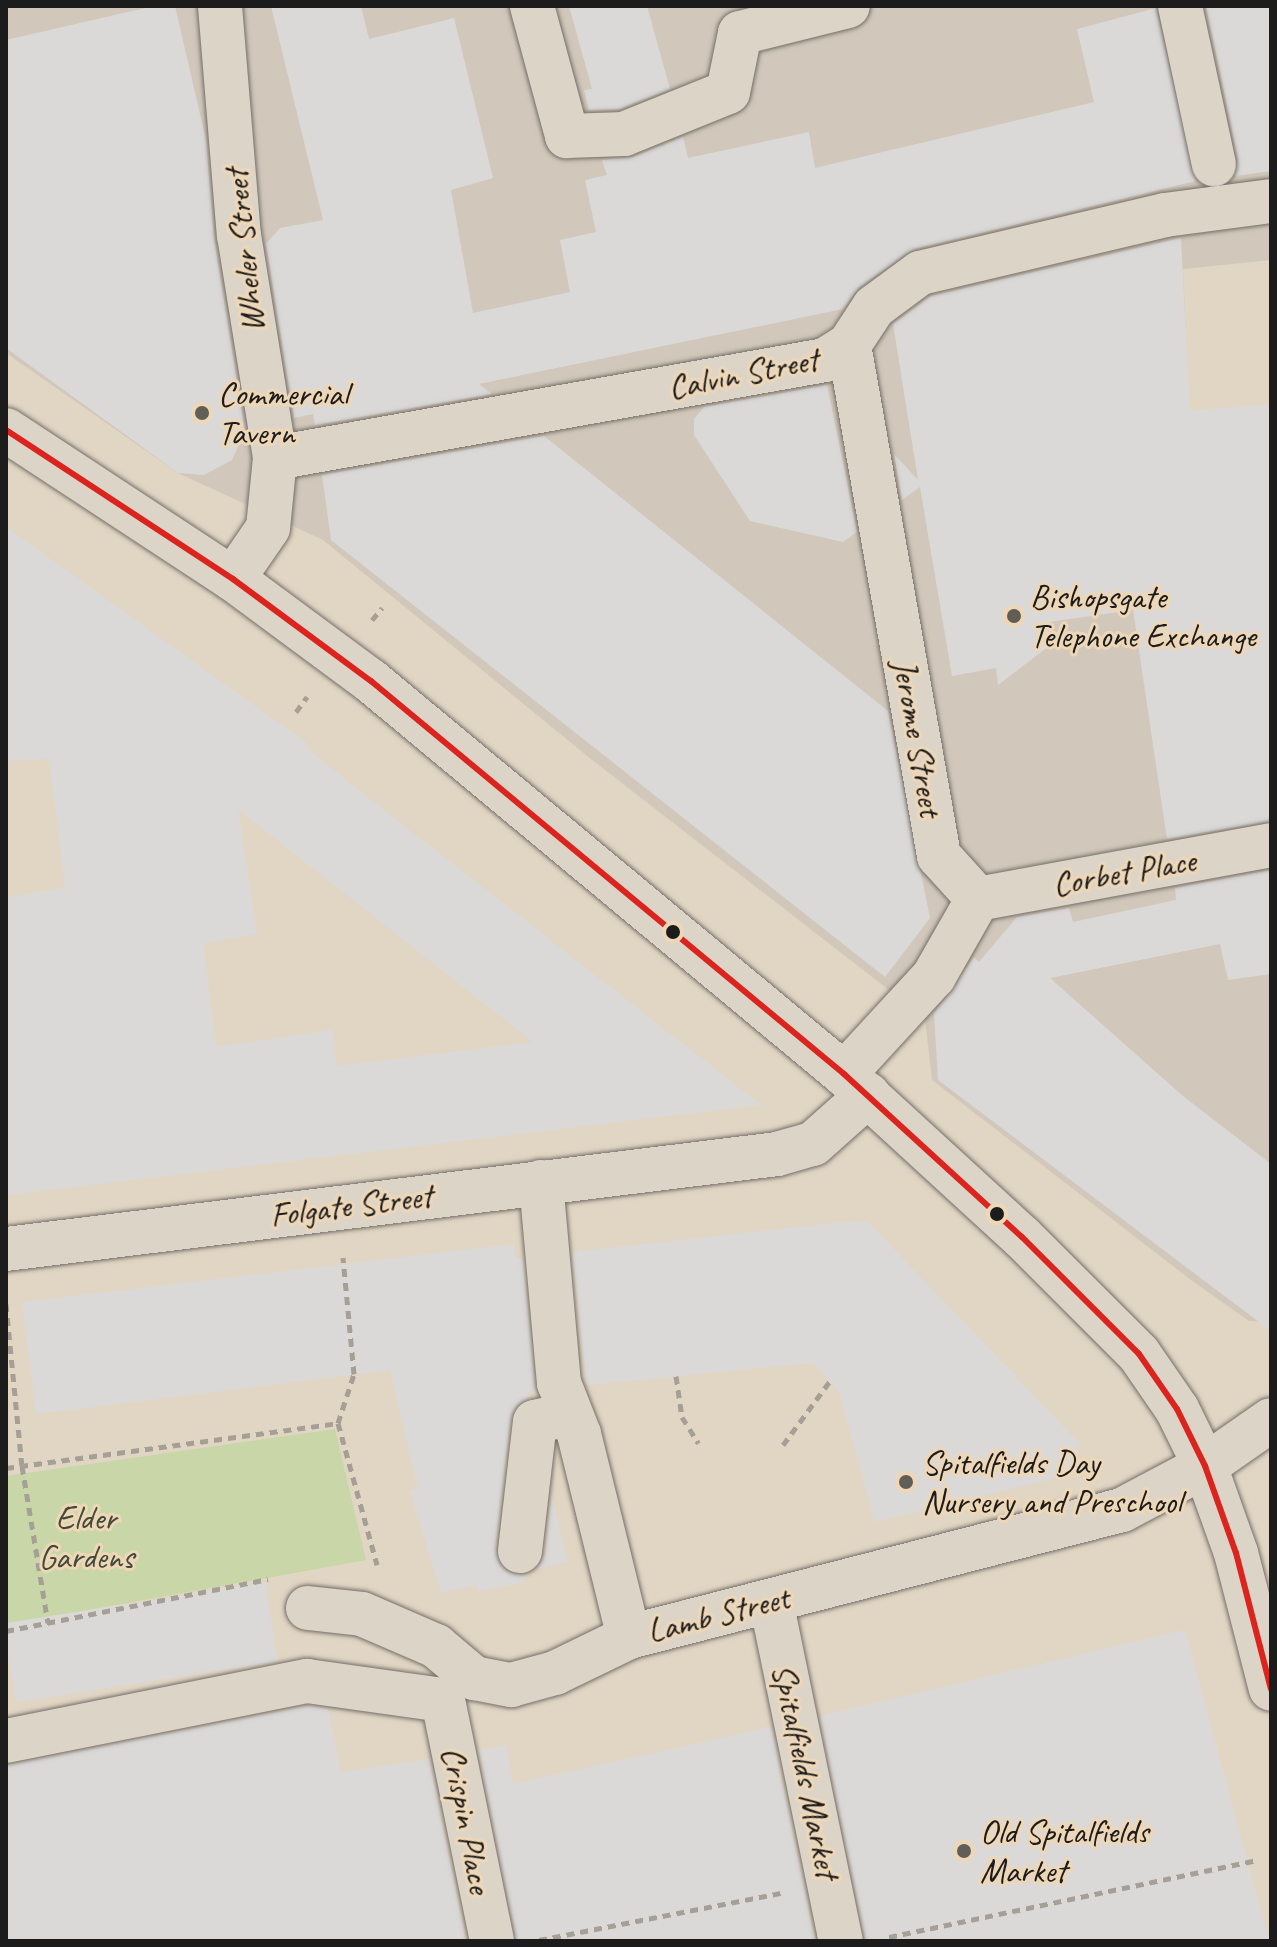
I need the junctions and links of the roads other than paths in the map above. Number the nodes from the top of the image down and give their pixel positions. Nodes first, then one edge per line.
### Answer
1 (220, 6) edge
2 (532, 6) edge
3 (848, 6) edge
4 (1180, 6) edge
5 (1214, 164) dead end
6 (1271, 201) edge
7 (849, 345) junction
8 (11, 445) edge
9 (275, 458) junction
10 (233, 579) junction
11 (1271, 845) edge
12 (978, 899) junction
13 (856, 1084) junction
14 (541, 1182) junction
15 (6, 1249) edge
16 (563, 1399) junction
17 (1271, 1420) edge
18 (1205, 1466) junction
19 (520, 1551) dead end
20 (771, 1601) junction
21 (308, 1608) road end
22 (629, 1637) junction
23 (458, 1689) junction
24 (1271, 1689) edge
25 (6, 1741) edge
26 (492, 1941) edge
27 (841, 1941) edge

1 - 9 main road, Wheler Street
2 - 3 main road
4 - 5 main road
6 - 7 main road, Calvin Street
7 - 9 main road, Calvin Street
7 - 12 main road, Jerome Street
8 - 10 main road
9 - 10 main road, Wheler Street
10 - 13 main road
11 - 12 main road, Corbet Place
12 - 13 main road
13 - 14 main road, Folgate Street
13 - 18 main road
14 - 15 main road, Folgate Street
14 - 16 main road, Lamb Street
16 - 19 main road
16 - 22 main road, Lamb Street
17 - 18 main road, Lamb Street
18 - 20 main road, Lamb Street
18 - 24 main road
20 - 22 main road, Lamb Street
20 - 27 main road, Spitalfields Market
21 - 23 main road
22 - 23 main road
23 - 25 main road
23 - 26 main road, Crispin Place

